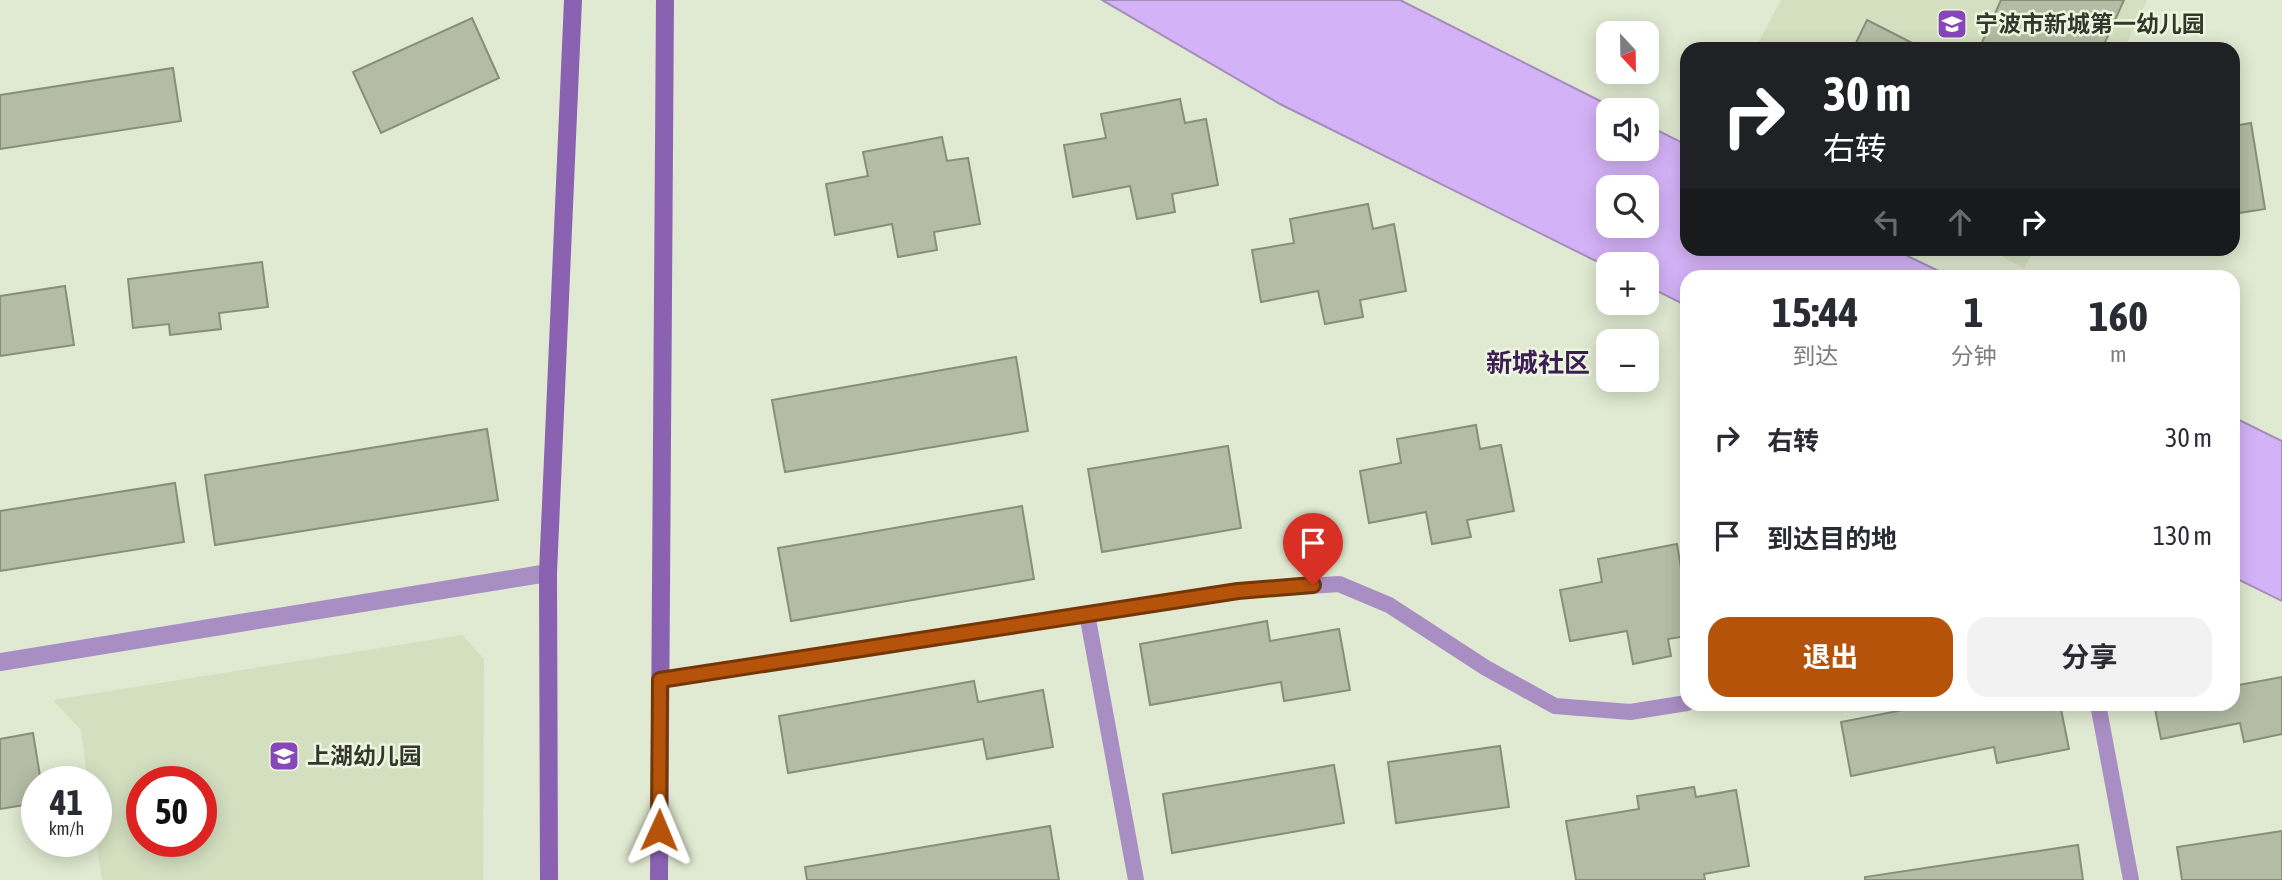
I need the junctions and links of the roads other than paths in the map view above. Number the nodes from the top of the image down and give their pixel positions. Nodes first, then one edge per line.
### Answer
1 (573, 0) edge
2 (665, 0) edge
3 (548, 573) junction
4 (1087, 614) junction
5 (0, 662) edge
6 (660, 680) junction
7 (1680, 704) edge
8 (2099, 711) edge
9 (549, 880) edge
10 (659, 880) edge
11 (1136, 880) edge
12 (2131, 880) edge

1 - 3 main road
2 - 6 main road
3 - 5 street
3 - 9 main road
4 - 6 lane
4 - 7 lane
4 - 11 lane
6 - 10 main road
8 - 12 lane

